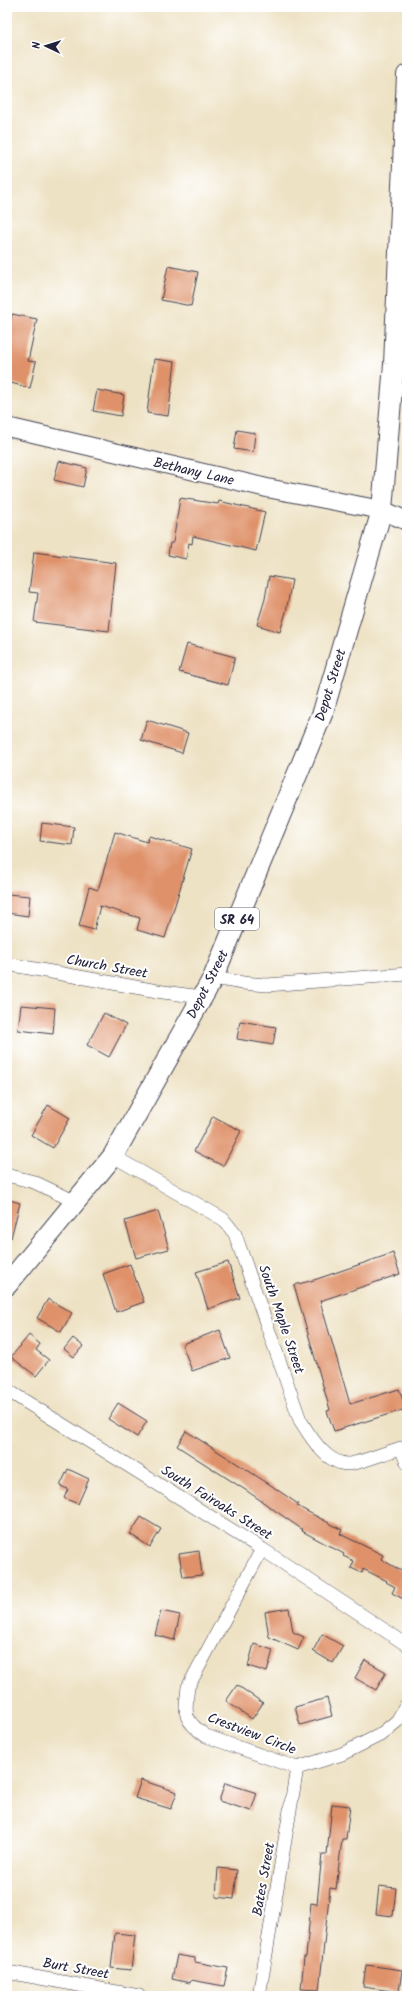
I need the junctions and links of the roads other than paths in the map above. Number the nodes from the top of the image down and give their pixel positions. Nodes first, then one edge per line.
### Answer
1 (407, 75) edge
2 (7, 427) edge
3 (382, 510) junction
4 (407, 521) edge
5 (7, 964) edge
6 (407, 974) edge
7 (212, 978) junction
8 (202, 997) junction
9 (113, 1156) junction
10 (7, 1175) edge
11 (76, 1202) junction
12 (7, 1285) edge
13 (7, 1390) edge
14 (407, 1463) edge
15 (262, 1548) junction
16 (407, 1644) edge
17 (407, 1704) edge
18 (298, 1768) junction
19 (7, 1972) edge
20 (139, 1996) edge
21 (259, 1996) edge

1 - 3 main road, SR 64
2 - 3 street, Bethany Lane
3 - 4 street, Bethany Lane
3 - 7 main road, Depot Street / SR 64
5 - 8 street, Church Street
6 - 7 street
7 - 8 main road, Depot Street / SR 64
8 - 9 main road, Depot Street / SR 64
9 - 11 main road, Depot Street / SR 64
9 - 14 street, South Maple Street
10 - 11 street
11 - 12 main road, Depot Street / SR 64
13 - 15 street, South Fairoaks Street
15 - 16 street, South Fairoaks Street
15 - 18 street, Crestview Circle
17 - 18 street, Crestview Circle
18 - 21 street, Bates Street
19 - 20 street, Burt Street

